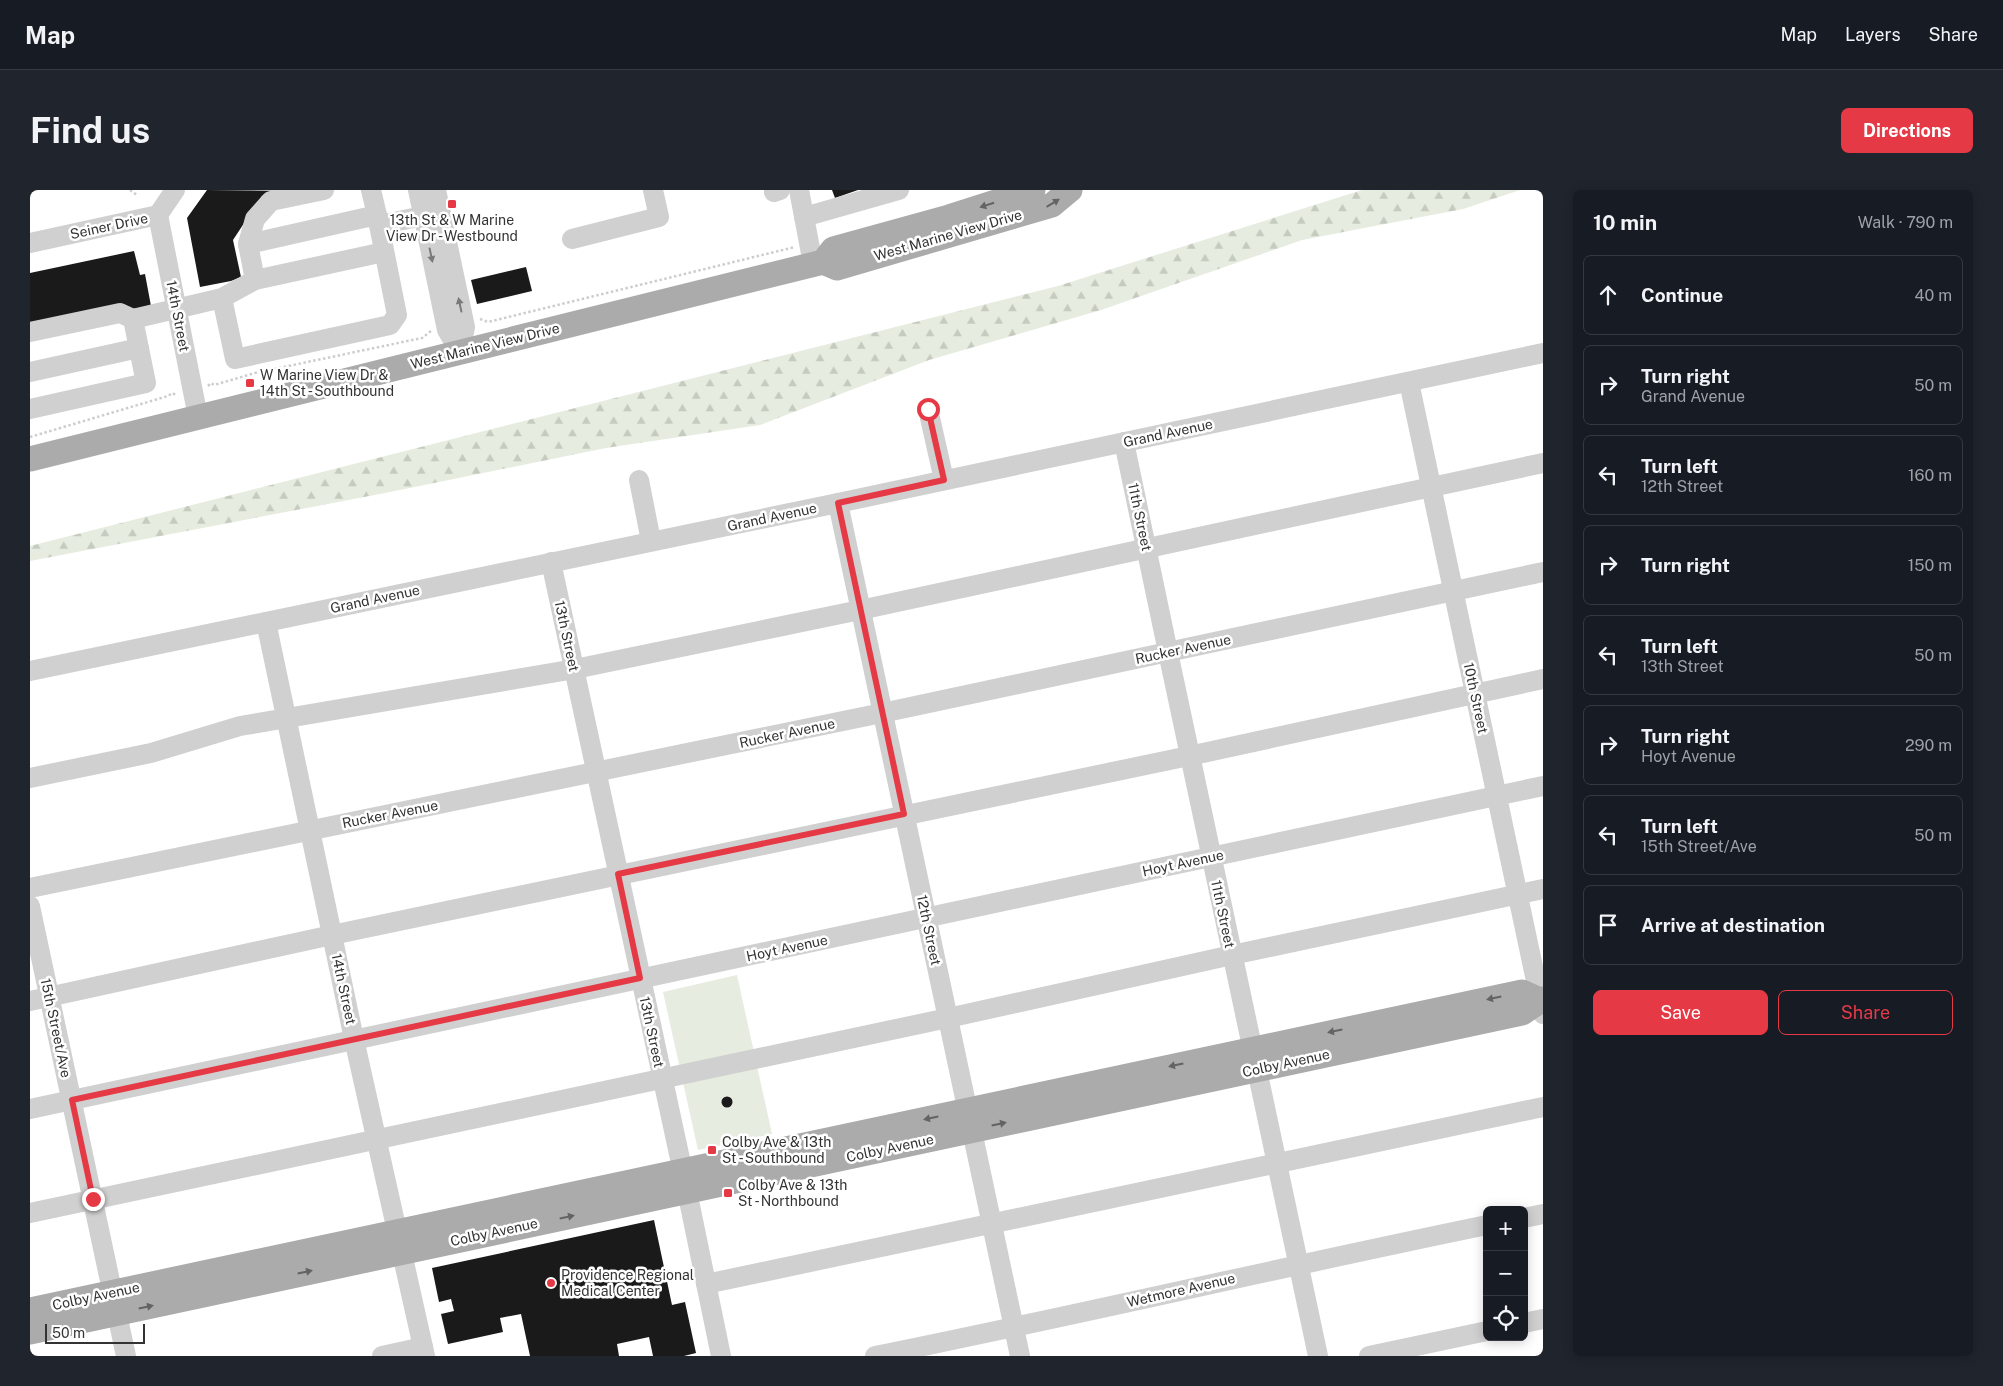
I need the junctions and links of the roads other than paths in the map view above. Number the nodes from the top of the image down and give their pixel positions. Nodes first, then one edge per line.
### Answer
1 (175, 190) edge
2 (324, 190) edge
3 (371, 190) edge
4 (418, 190) edge
5 (436, 190) edge
6 (653, 190) edge
7 (799, 190) edge
8 (899, 190) edge
9 (1033, 190) edge
10 (1070, 190) edge
11 (158, 215) junction
12 (423, 216) junction
13 (804, 217) junction
14 (378, 220) junction
15 (572, 239) dead end
16 (30, 243) edge
17 (248, 244) junction
18 (384, 252) junction
19 (815, 256) junction
20 (256, 280) junction
21 (222, 298) junction
22 (176, 308) junction
23 (133, 319) junction
24 (30, 332) edge
25 (139, 348) junction
26 (460, 352) junction
27 (1543, 353) edge
28 (30, 372) edge
29 (1409, 382) junction
30 (30, 409) edge
31 (928, 409) dead end
32 (198, 418) junction
33 (1124, 442) junction
34 (30, 459) edge
35 (1543, 463) edge
36 (639, 480) dead end
37 (944, 480) junction
38 (1431, 488) junction
39 (838, 503) junction
40 (651, 541) junction
41 (1146, 550) junction
42 (551, 562) junction
43 (1543, 572) edge
44 (1453, 592) junction
45 (860, 610) junction
46 (266, 622) junction
47 (1168, 652) junction
48 (575, 669) junction
49 (30, 671) edge
50 (1543, 679) edge
51 (1475, 694) junction
52 (882, 713) junction
53 (286, 717) junction
54 (1189, 756) junction
55 (596, 772) junction
56 (30, 778) edge
57 (1543, 786) edge
58 (1497, 796) junction
59 (904, 814) junction
60 (310, 830) junction
61 (1211, 857) junction
62 (618, 874) junction
63 (30, 888) edge
64 (1543, 889) edge
65 (1518, 894) junction
66 (30, 906) edge
67 (926, 918) junction
68 (332, 935) junction
69 (1232, 955) junction
70 (640, 978) junction
71 (40, 999) edge
72 (1542, 1004) edge
73 (948, 1018) junction
74 (354, 1039) junction
75 (1254, 1059) junction
76 (662, 1079) junction
77 (72, 1100) junction
78 (1543, 1107) edge
79 (30, 1109) edge
80 (970, 1120) junction
81 (378, 1138) junction
82 (1277, 1164) junction
83 (685, 1181) junction
84 (93, 1199) junction
85 (30, 1213) edge
86 (1543, 1214) edge
87 (1528, 1217) edge
88 (992, 1224) junction
89 (1483, 1227) edge
90 (400, 1241) junction
91 (1298, 1264) junction
92 (706, 1284) junction
93 (115, 1303) junction
94 (30, 1310) edge
95 (1543, 1319) edge
96 (1528, 1322) edge
97 (1014, 1328) junction
98 (30, 1332) edge
99 (1483, 1332) edge
100 (424, 1352) edge
101 (126, 1356) edge
102 (382, 1356) edge
103 (721, 1356) edge
104 (875, 1356) edge
105 (1020, 1356) edge
106 (1318, 1356) edge
107 (1369, 1356) edge

1 - 11 street, Seiner Drive
2 - 17 street
3 - 14 street
4 - 12 street
26 -> 5 street
6 - 15 street
7 - 13 street
8 - 13 street
9 -> 19 main road, West Marine View Drive
19 -> 10 main road, West Marine View Drive
11 - 16 street, Seiner Drive
11 - 22 street, 14th Street
12 - 14 street
12 -> 26 street
13 - 19 street
14 - 17 street
14 - 18 street
17 - 20 street
18 - 20 street
18 - 21 street
19 - 26 main road, West Marine View Drive
20 - 21 street
21 - 22 street
22 - 23 street
22 - 32 street, 14th Street
23 - 24 street
23 - 25 street
25 - 28 street
25 - 30 street
26 - 32 main road, West Marine View Drive
27 - 29 street, Grand Avenue
29 - 33 street, Grand Avenue
29 - 38 street, 10th Street
31 - 37 street
32 - 34 main road, West Marine View Drive
33 - 37 street, Grand Avenue
33 - 41 street, 11th Street
35 - 38 street
36 - 40 street
37 - 39 street, Grand Avenue
38 - 41 street
38 - 44 street, 10th Street
39 - 40 street, Grand Avenue
39 - 45 street, 12th Street
40 - 42 street, Grand Avenue
41 - 45 street
41 - 47 street, 11th Street
42 - 46 street, Grand Avenue
42 - 48 street, 13th Street
43 - 44 street, Rucker Avenue
44 - 47 street, Rucker Avenue
44 - 51 street, 10th Street
45 - 48 street
45 - 52 street, 12th Street
46 - 49 street, Grand Avenue
46 - 53 street, 14th Street
47 - 52 street, Rucker Avenue
47 - 54 street, 11th Street
48 - 53 street
48 - 55 street, 13th Street
50 - 51 street
51 - 54 street
51 - 58 street, 10th Street
52 - 55 street, Rucker Avenue
52 - 59 street, 12th Street
53 - 56 street
53 - 60 street, 14th Street
54 - 59 street
54 - 61 street, 11th Street
55 - 60 street, Rucker Avenue
55 - 62 street, 13th Street
57 - 58 street, Hoyt Avenue
58 - 61 street, Hoyt Avenue
58 - 65 street, 10th Street
59 - 62 street
59 - 67 street, 12th Street
60 - 63 street, Rucker Avenue
60 - 68 street, 14th Street
61 - 67 street, Hoyt Avenue
61 - 69 street, 11th Street
62 - 68 street
62 - 70 street, 13th Street
64 - 65 street
65 - 69 street
65 - 72 street, 10th Street
66 - 71 street, 15th Street/Ave
67 - 70 street, Hoyt Avenue
67 - 73 street, 12th Street
68 - 71 street
68 - 74 street, 14th Street
69 - 73 street
69 - 75 street, 11th Street
70 - 74 street, Hoyt Avenue
70 - 76 street, 13th Street
71 - 77 street, 15th Street/Ave
72 - 75 main road, Colby Avenue
73 - 76 street
73 - 80 street, 12th Street
74 - 77 street, Hoyt Avenue
74 - 81 street, 14th Street
75 - 80 main road, Colby Avenue
75 - 82 street, 11th Street
76 - 81 street
76 - 83 street, 13th Street
77 - 79 street, Hoyt Avenue
77 - 84 street, 15th Street/Ave
78 - 82 street
80 - 83 main road, Colby Avenue
80 - 88 street, 12th Street
81 - 84 street
81 - 90 street, 14th Street
82 - 88 street
82 - 91 street, 11th Street
83 - 90 main road, Colby Avenue
83 - 92 street, 13th Street
84 - 85 street
84 - 93 street, 15th Street/Ave
86 - 87 street
88 - 92 street
88 - 97 street, 12th Street
89 - 91 street, Wetmore Avenue
90 - 93 main road, Colby Avenue
90 - 100 street, 14th Street
91 - 97 street, Wetmore Avenue
91 - 106 street, 11th Street
92 - 103 street, 13th Street
93 - 94 main road, Colby Avenue
93 - 98 main road, Colby Avenue
93 - 101 street, 15th Street/Ave
95 - 96 street
97 - 104 street, Wetmore Avenue
97 - 105 street, 12th Street
99 - 107 street
100 - 102 street

